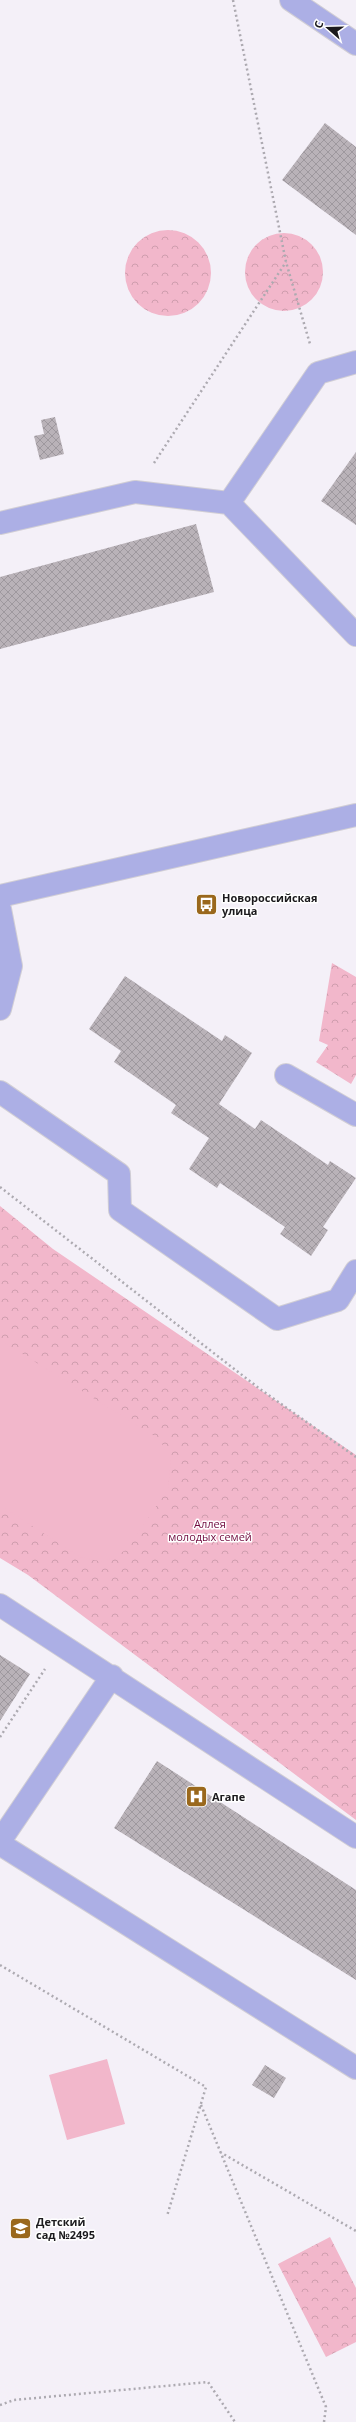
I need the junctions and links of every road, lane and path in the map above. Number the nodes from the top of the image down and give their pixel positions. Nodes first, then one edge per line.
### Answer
1 (233, 0) edge
2 (291, 0) edge
3 (356, 44) edge
4 (286, 262) junction
5 (356, 362) edge
6 (318, 373) junction
7 (135, 492) junction
8 (229, 503) junction
9 (0, 523) edge
10 (356, 635) edge
11 (356, 815) edge
12 (0, 896) edge
13 (0, 909) edge
14 (0, 1009) edge
15 (286, 1075) dead end
16 (0, 1092) edge
17 (356, 1115) edge
18 (0, 1187) edge
19 (356, 1271) edge
20 (356, 1457) edge
21 (0, 1604) edge
22 (62, 1644) junction
23 (112, 1676) junction
24 (0, 1738) edge
25 (356, 1838) edge
26 (0, 1841) edge
27 (0, 1844) edge
28 (0, 1965) edge
29 (356, 2068) edge
30 (201, 2104) junction
31 (220, 2152) junction
32 (167, 2216) dead end
33 (356, 2231) edge
34 (0, 2405) edge
35 (235, 2422) edge
36 (324, 2422) edge

1 - 4 path
2 - 3 street
4 - 6 path
4 - 7 path
5 - 6 street
6 - 8 street
7 - 8 street
7 - 9 street
8 - 10 street
11 - 12 street
13 - 14 street
15 - 17 street
16 - 19 street
18 - 20 path
21 - 22 street
22 - 23 street
22 - 24 path
23 - 25 street
23 - 26 street
27 - 29 street
28 - 30 path
30 - 31 path
30 - 32 path
31 - 33 path
31 - 36 path
34 - 35 path

